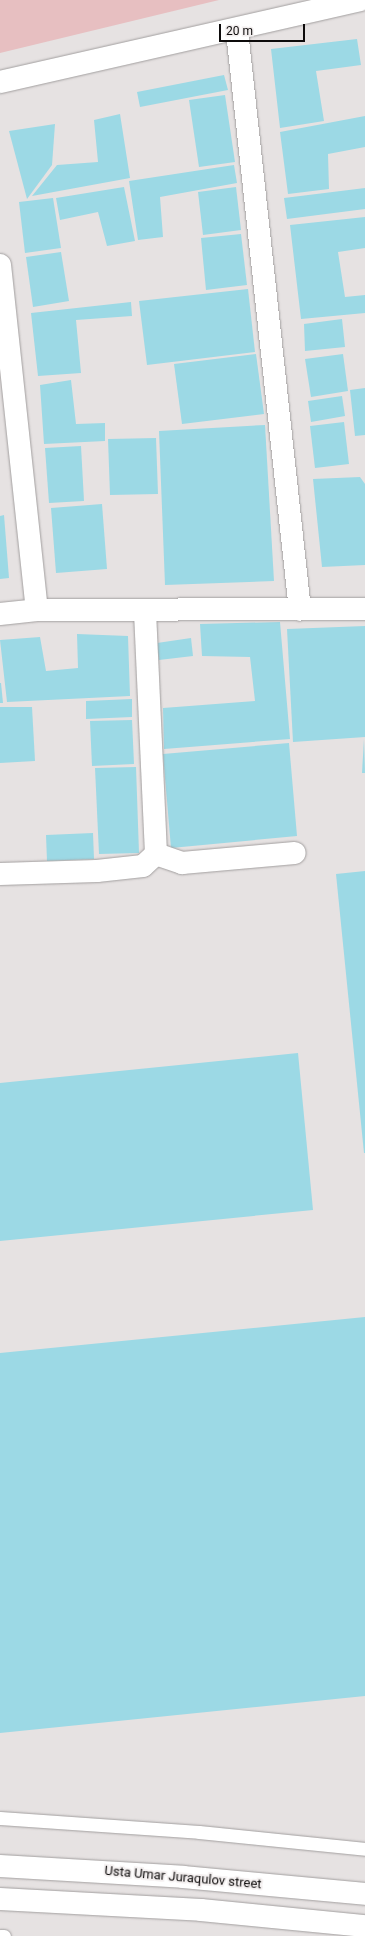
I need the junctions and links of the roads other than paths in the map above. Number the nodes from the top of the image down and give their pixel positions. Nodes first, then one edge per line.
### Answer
1 (360, 0) edge
2 (237, 31) junction
3 (0, 82) edge
4 (0, 265) edge
5 (365, 609) edge
6 (37, 610) junction
7 (145, 610) junction
8 (300, 610) junction
9 (0, 614) edge
10 (295, 852) dead end
11 (156, 854) junction
12 (0, 874) edge
13 (0, 1818) edge
14 (365, 1849) edge
15 (0, 1866) edge
16 (365, 1894) edge
17 (0, 1899) edge
18 (365, 1926) edge
19 (0, 1936) edge
20 (4, 1936) edge

1 - 2 street
2 - 3 street
2 - 8 street
4 - 6 street
5 - 8 street
6 - 7 street
6 - 9 street
7 - 8 street
7 - 11 street
10 - 11 street
11 - 12 street
13 - 14 lane
15 - 16 street, Usta Umar Juraqulov street
17 - 18 street
19 - 20 lane

